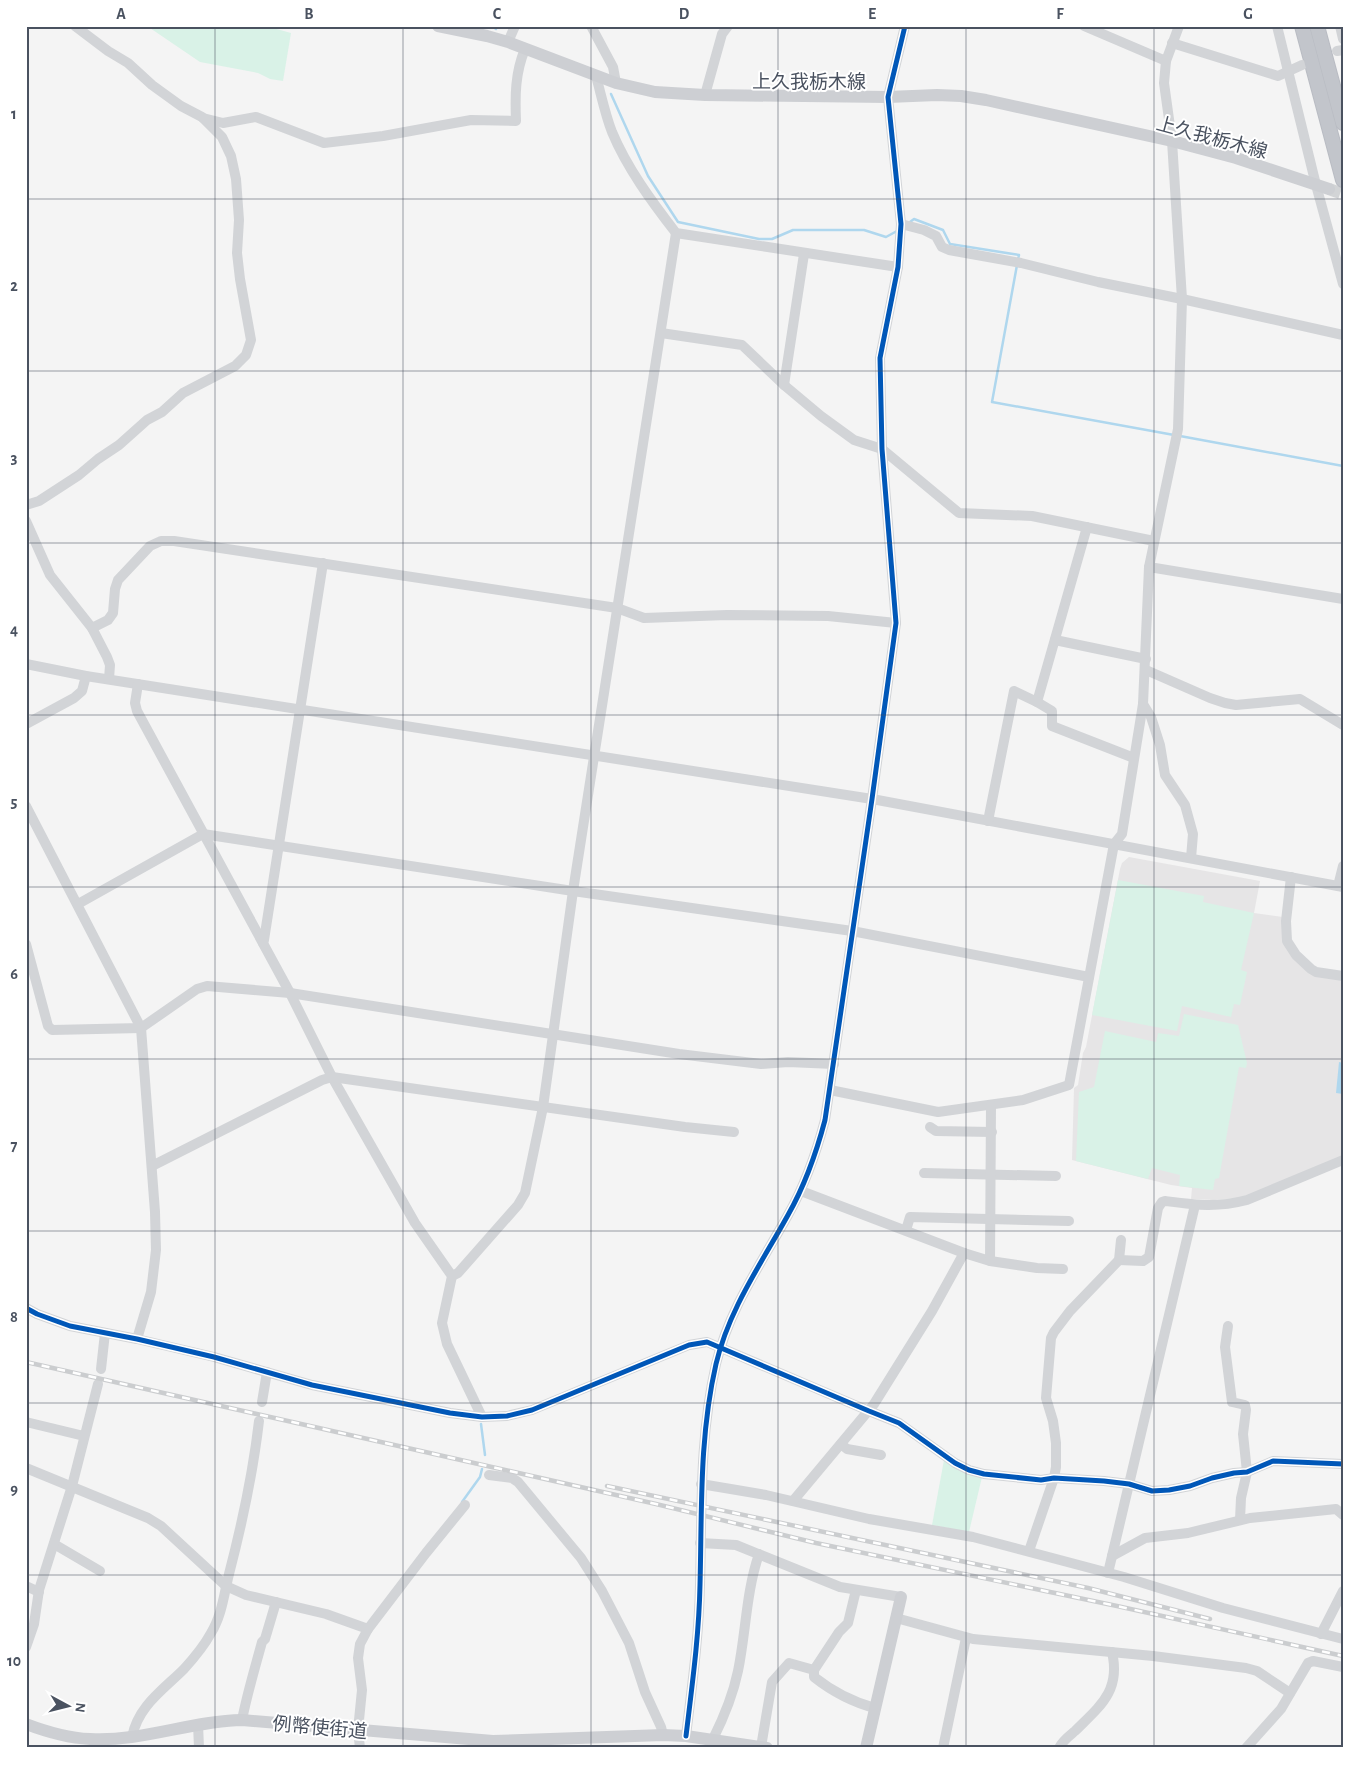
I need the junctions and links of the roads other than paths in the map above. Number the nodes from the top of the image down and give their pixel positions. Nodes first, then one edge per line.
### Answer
1 (75, 26) edge
2 (438, 26) edge
3 (515, 26) edge
4 (590, 26) edge
5 (728, 26) edge
6 (905, 26) edge
7 (1084, 26) edge
8 (1179, 26) edge
9 (1277, 26) edge
10 (1302, 26) edge
11 (1317, 26) edge
12 (1340, 26) edge
13 (1343, 39) edge
14 (508, 42) junction
15 (1172, 43) junction
16 (525, 49) junction
17 (1166, 61) junction
18 (1302, 65) dead end
19 (1289, 72) junction
20 (596, 76) junction
21 (616, 83) junction
22 (705, 95) junction
23 (888, 97) junction
24 (202, 117) junction
25 (1343, 122) edge
26 (1172, 141) junction
27 (1343, 180) edge
28 (1316, 184) junction
29 (1329, 189) tunnel mouth
30 (901, 224) junction
31 (676, 233) junction
32 (804, 254) junction
33 (898, 267) junction
34 (1343, 284) edge
35 (1182, 299) junction
36 (661, 333) junction
37 (1343, 335) edge
38 (784, 385) junction
39 (882, 449) junction
40 (26, 505) edge
41 (26, 521) edge
42 (1087, 527) junction
43 (1154, 541) junction
44 (323, 563) junction
45 (1149, 567) junction
46 (1343, 599) edge
47 (617, 608) junction
48 (896, 624) junction
49 (92, 628) junction
50 (1055, 640) junction
51 (1146, 659) junction
52 (26, 664) edge
53 (1146, 670) junction
54 (86, 676) junction
55 (108, 679) junction
56 (138, 684) junction
57 (1037, 702) junction
58 (1143, 704) junction
59 (300, 709) junction
60 (26, 724) edge
61 (1343, 725) edge
62 (596, 755) junction
63 (1134, 758) junction
64 (872, 799) junction
65 (26, 806) edge
66 (988, 820) junction
67 (203, 834) junction
68 (1114, 844) junction
69 (279, 845) junction
70 (1191, 858) junction
71 (1343, 866) edge
72 (1291, 877) junction
73 (1340, 886) edge
74 (573, 891) junction
75 (78, 904) junction
76 (852, 931) junction
77 (26, 944) edge
78 (262, 944) junction
79 (1343, 976) edge
80 (1089, 977) junction
81 (290, 993) junction
82 (141, 1028) junction
83 (554, 1035) junction
84 (834, 1064) junction
85 (332, 1077) junction
86 (830, 1090) junction
87 (991, 1105) junction
88 (543, 1107) junction
89 (930, 1127) dead end
90 (734, 1132) dead end
91 (992, 1132) junction
92 (1343, 1160) edge
93 (152, 1166) junction
94 (924, 1173) dead end
95 (992, 1174) junction
96 (1056, 1176) dead end
97 (801, 1191) junction
98 (1195, 1205) junction
99 (991, 1219) junction
100 (1069, 1221) dead end
101 (906, 1230) junction
102 (1121, 1240) dead end
103 (964, 1252) junction
104 (1119, 1260) junction
105 (990, 1261) junction
106 (1063, 1269) dead end
107 (452, 1276) junction
108 (26, 1308) edge
109 (1228, 1326) dead end
110 (105, 1333) junction
111 (137, 1339) junction
112 (721, 1347) junction
113 (101, 1369) dead end
114 (267, 1372) junction
115 (98, 1384) dead end
116 (262, 1402) dead end
117 (869, 1411) junction
118 (482, 1417) junction
119 (259, 1421) dead end
120 (26, 1422) edge
121 (84, 1436) junction
122 (841, 1444) junction
123 (881, 1455) dead end
124 (1343, 1464) edge
125 (26, 1468) edge
126 (1247, 1472) junction
127 (489, 1475) dead end
128 (1054, 1478) junction
129 (702, 1484) junction
130 (1129, 1484) junction
131 (72, 1486) junction
132 (792, 1501) junction
133 (465, 1505) dead end
134 (1343, 1515) edge
135 (1240, 1520) junction
136 (700, 1543) junction
137 (54, 1544) junction
138 (1029, 1551) junction
139 (759, 1554) junction
140 (1112, 1556) junction
141 (100, 1571) dead end
142 (1108, 1573) junction
143 (26, 1586) edge
144 (226, 1586) junction
145 (856, 1590) junction
146 (39, 1592) junction
147 (1343, 1592) edge
148 (901, 1597) joint
149 (276, 1602) junction
150 (896, 1618) junction
151 (368, 1629) junction
152 (1321, 1634) junction
153 (966, 1638) junction
154 (1343, 1639) edge
155 (26, 1646) edge
156 (1112, 1652) junction
157 (1343, 1667) edge
158 (814, 1670) junction
159 (1290, 1693) junction
160 (875, 1708) junction
161 (242, 1720) junction
162 (26, 1724) edge
163 (198, 1724) junction
164 (358, 1730) junction
165 (663, 1735) junction
166 (132, 1737) junction
167 (713, 1739) junction
168 (595, 1742) edge
169 (686, 1742) edge
170 (764, 1747) edge
171 (199, 1748) edge
172 (360, 1748) edge
173 (866, 1748) edge
174 (943, 1748) edge
175 (1059, 1748) edge
176 (1246, 1748) edge

1 - 24 street
2 - 14 main road, 上久我栃木線
3 - 14 street
4 - 21 street
5 - 22 street
6 - 23 street
7 - 17 street
8 - 15 street
9 - 19 street
10 - 27 highway
11 - 25 highway
12 - 13 street
14 - 16 main road, 上久我栃木線
15 - 17 street
15 - 19 street
16 - 20 main road, 上久我栃木線
16 - 24 street
17 - 26 street
18 - 19 street
19 - 28 street
20 - 21 main road, 上久我栃木線
20 - 31 street
21 - 22 main road, 上久我栃木線
22 - 23 main road, 上久我栃木線
23 - 26 main road, 上久我栃木線
23 - 30 street
24 - 40 street
26 - 28 main road, 上久我栃木線
26 - 35 street
28 - 29 main road, 上久我栃木線
28 - 34 street
30 - 33 street
30 - 35 street
31 - 32 street
31 - 36 street
32 - 33 street
32 - 38 street
33 - 39 street
35 - 37 street
35 - 43 street
36 - 38 street
36 - 47 street
38 - 39 street
39 - 42 street
39 - 48 street
41 - 49 street
42 - 43 street
42 - 50 street
43 - 45 street
44 - 47 street
44 - 49 street
44 - 59 street
45 - 46 street
45 - 51 street
47 - 48 street
47 - 62 street
48 - 64 street
49 - 55 street
50 - 51 street
50 - 57 street
51 - 53 street
52 - 54 street
53 - 58 street
53 - 61 street
54 - 55 street
54 - 60 street
55 - 56 street
56 - 59 street
56 - 67 street
57 - 63 street
57 - 66 street
58 - 63 street
58 - 70 street
59 - 62 street
59 - 69 street
62 - 64 street
62 - 74 street
63 - 68 street
64 - 66 street
64 - 76 street
65 - 75 street
66 - 68 street
67 - 69 street
67 - 75 street
67 - 78 street
68 - 70 street
68 - 80 street
69 - 74 street
69 - 78 street
70 - 72 street
71 - 73 street
72 - 73 street
72 - 79 street
74 - 76 street
74 - 83 street
75 - 82 street
76 - 80 street
76 - 84 street
77 - 82 street
78 - 81 street
80 - 87 street
81 - 82 street
81 - 83 street
81 - 85 street
82 - 93 street
83 - 84 street
83 - 88 street
84 - 86 street
85 - 88 street
85 - 93 street
85 - 107 street
86 - 87 street
86 - 97 street
87 - 91 street
88 - 90 street
88 - 107 street
89 - 91 street
91 - 95 street
92 - 98 street
93 - 111 street
94 - 95 street
95 - 96 street
95 - 99 street
97 - 101 street
97 - 112 street
98 - 104 street
98 - 130 street
99 - 100 street
99 - 101 street
99 - 105 street
101 - 103 street
102 - 104 street
103 - 105 street
103 - 117 street
104 - 128 street
105 - 106 street
107 - 118 street
108 - 110 street
109 - 126 street
110 - 111 street
110 - 113 street
111 - 114 street
112 - 117 street
112 - 118 street
112 - 129 street
114 - 116 street
114 - 118 street
115 - 121 street
117 - 122 street
117 - 128 street
119 - 144 street
120 - 121 street
121 - 131 street
122 - 123 street
122 - 132 street
124 - 126 street
125 - 131 street
126 - 130 street
126 - 135 street
127 - 165 street
128 - 130 street
128 - 138 street
129 - 132 street
129 - 136 street
130 - 140 street
131 - 137 street
131 - 144 street
132 - 138 street
133 - 151 street
134 - 135 street
135 - 140 street
136 - 139 street
136 - 169 street
137 - 141 street
137 - 146 street
138 - 142 street
139 - 145 street
139 - 167 street
140 - 142 street
142 - 152 street
143 - 146 street
144 - 149 street
144 - 166 street
145 - 148 street
145 - 158 street
146 - 155 street
147 - 152 street
148 - 150 main road
149 - 151 street
149 - 161 street
150 - 153 street
150 - 160 main road
151 - 164 street
152 - 154 street
153 - 156 street
153 - 174 street
156 - 159 street
156 - 175 street
157 - 159 street
158 - 160 street
158 - 170 street
159 - 176 street
160 - 173 main road
161 - 163 main road, 例幣使街道
161 - 164 main road, 例幣使街道
162 - 166 main road, 例幣使街道
163 - 166 main road, 例幣使街道
163 - 171 street
164 - 168 main road, 例幣使街道
164 - 172 street
165 - 168 main road, 例幣使街道
165 - 169 main road, 例幣使街道
167 - 169 main road, 例幣使街道
167 - 170 main road, 例幣使街道

